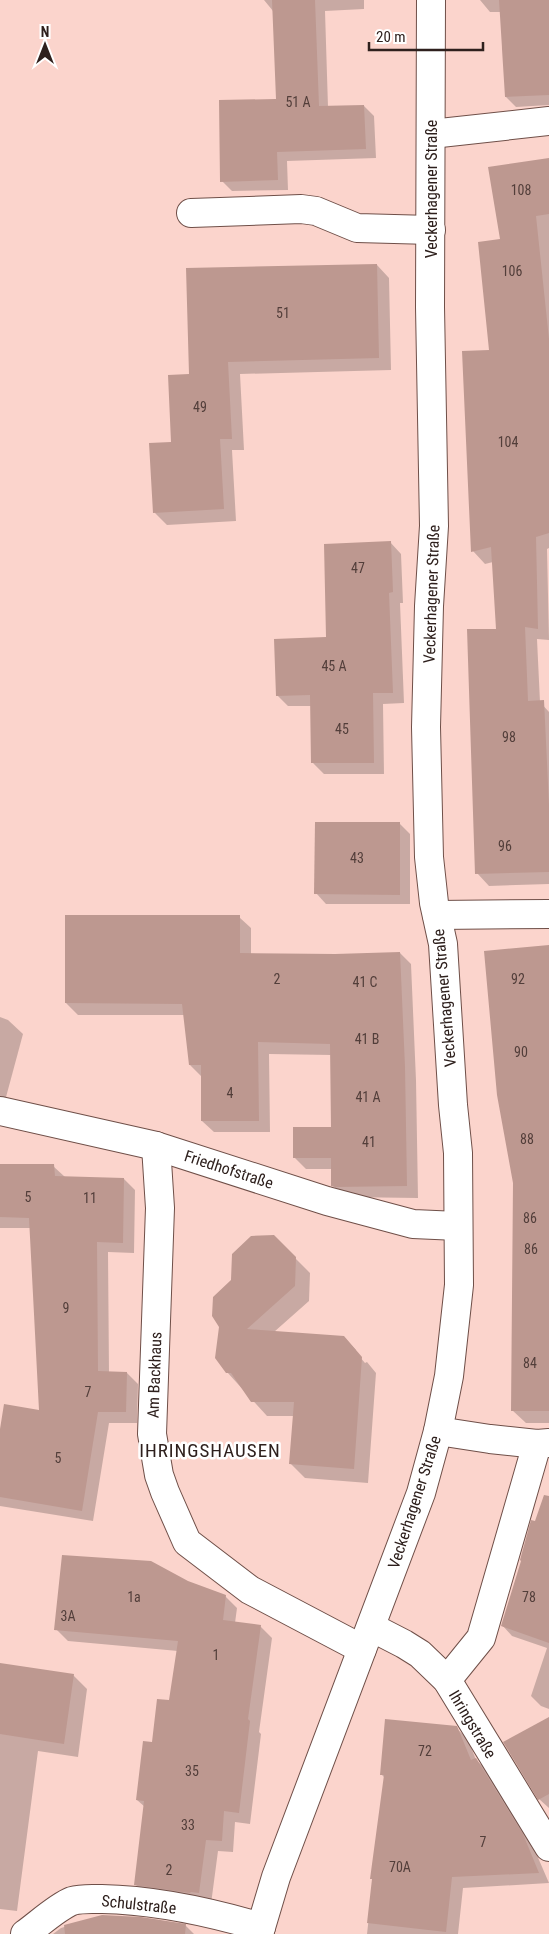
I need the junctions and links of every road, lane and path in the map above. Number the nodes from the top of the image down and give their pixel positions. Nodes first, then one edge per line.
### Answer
1 (431, 0) edge
2 (549, 121) edge
3 (431, 134) junction
4 (191, 213) dead end
5 (431, 230) junction
6 (549, 914) edge
7 (436, 915) junction
8 (0, 1111) edge
9 (156, 1146) junction
10 (458, 1226) junction
11 (438, 1431) junction
12 (543, 1444) edge
13 (367, 1638) junction
14 (447, 1680) junction
15 (549, 1846) edge
16 (260, 1930) edge
17 (25, 1934) edge

1 - 3 street, Veckerhagener Straße
2 - 3 street
3 - 5 street, Veckerhagener Straße
4 - 5 street
5 - 7 street, Veckerhagener Straße
6 - 7 street
7 - 10 street, Veckerhagener Straße
8 - 9 street, Friedhofstraße
9 - 10 street, Friedhofstraße
9 - 13 street, Am Backhaus
10 - 11 street, Veckerhagener Straße
11 - 12 street
11 - 13 street, Veckerhagener Straße
12 - 14 street
13 - 14 street, Ihringstraße
13 - 16 street, Veckerhagener Straße
14 - 15 street, Ihringstraße
16 - 17 street, Schulstraße

